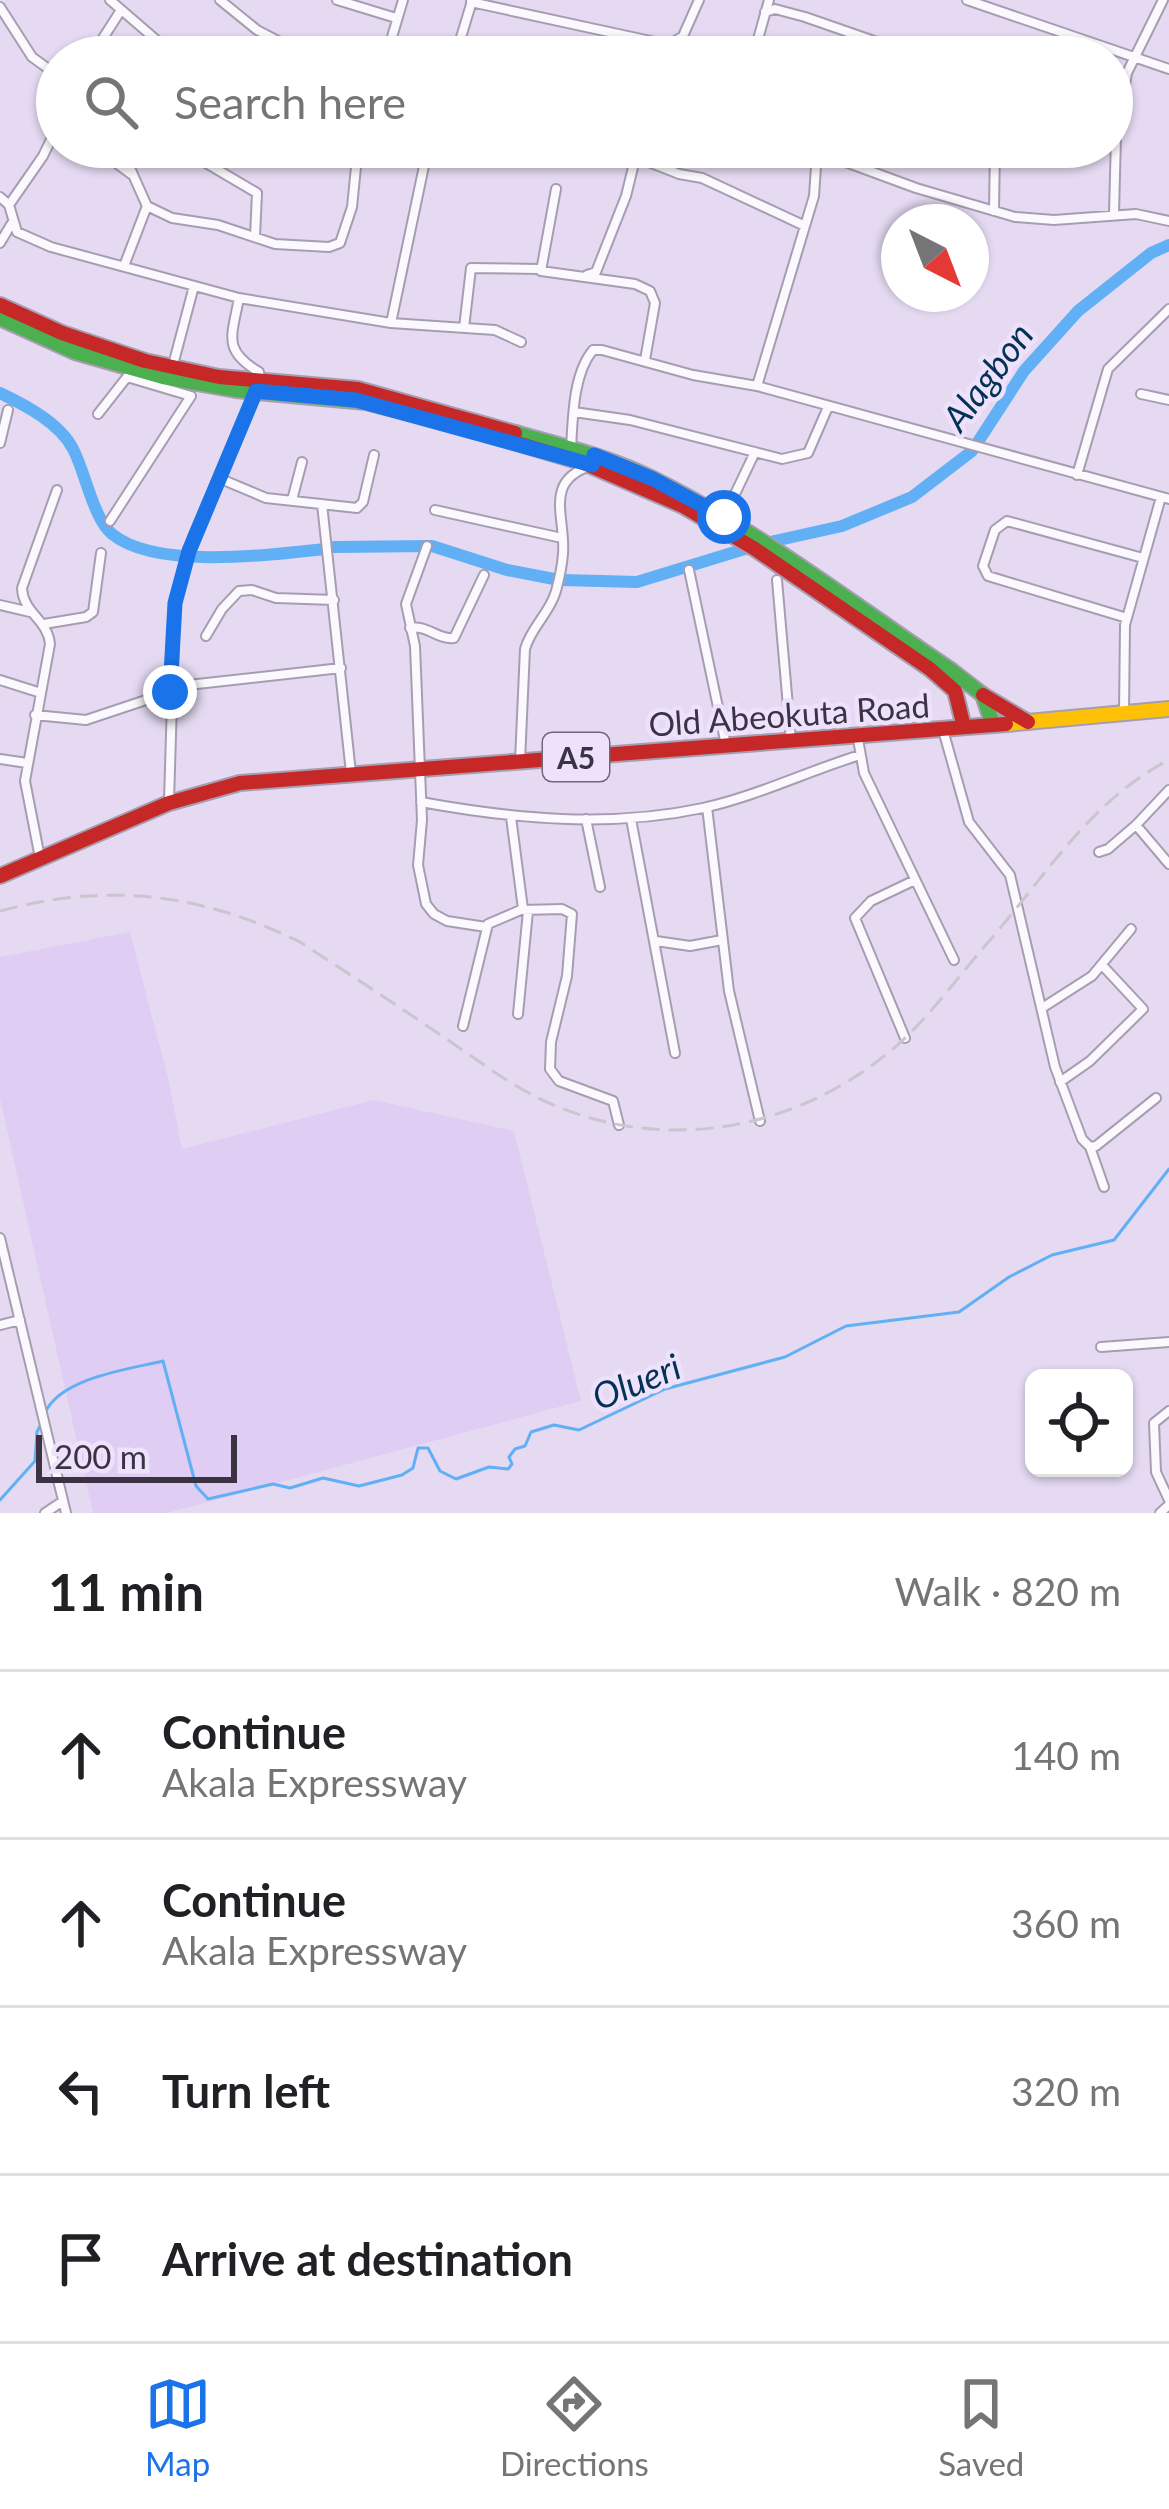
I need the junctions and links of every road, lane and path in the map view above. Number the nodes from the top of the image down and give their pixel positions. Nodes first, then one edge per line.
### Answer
1 (110, 0) edge
2 (220, 0) edge
3 (337, 0) edge
4 (403, 0) edge
5 (537, 0) edge
6 (699, 0) edge
7 (967, 0) edge
8 (1163, 0) edge
9 (472, 1) edge
10 (769, 5) edge
11 (0, 8) edge
12 (121, 10) junction
13 (533, 14) junction
14 (396, 18) junction
15 (104, 36) edge
16 (151, 36) edge
17 (269, 36) edge
18 (391, 36) edge
19 (461, 36) edge
20 (614, 36) edge
21 (683, 36) edge
22 (759, 36) edge
23 (859, 36) edge
24 (1072, 36) edge
25 (1134, 57) joint
26 (36, 60) edge
27 (1169, 69) edge
28 (36, 166) edge
29 (123, 168) edge
30 (131, 168) edge
31 (214, 168) edge
32 (356, 168) edge
33 (422, 168) edge
34 (633, 168) edge
35 (668, 168) edge
36 (817, 168) edge
37 (865, 168) edge
38 (993, 168) edge
39 (1115, 168) edge
40 (132, 175) junction
41 (556, 189) dead end
42 (0, 197) edge
43 (9, 205) junction
44 (147, 206) junction
45 (994, 212) junction
46 (1114, 214) junction
47 (1169, 221) edge
48 (12, 223) junction
49 (805, 226) junction
50 (255, 237) junction
51 (0, 243) edge
52 (124, 267) junction
53 (540, 268) junction
54 (582, 276) junction
55 (194, 286) junction
56 (239, 298) junction
57 (0, 305) edge
58 (1169, 309) edge
59 (0, 318) edge
60 (392, 323) junction
61 (464, 328) junction
62 (60, 338) junction
63 (521, 342) dead end
64 (645, 360) junction
65 (172, 367) junction
66 (258, 386) junction
67 (757, 386) junction
68 (194, 390) junction
69 (1142, 394) dead end
70 (1169, 400) edge
71 (828, 407) junction
72 (8, 410) dead end
73 (574, 412) junction
74 (98, 414) dead end
75 (0, 443) edge
76 (571, 448) junction
77 (754, 452) junction
78 (374, 455) dead end
79 (593, 460) junction
80 (302, 462) dead end
81 (1077, 475) junction
82 (221, 479) junction
83 (57, 490) dead end
84 (1165, 498) edge
85 (292, 500) junction
86 (322, 504) junction
87 (435, 510) dead end
88 (724, 517) junction
89 (110, 520) dead end
90 (562, 538) junction
91 (745, 538) junction
92 (427, 546) dead end
93 (101, 553) dead end
94 (765, 553) junction
95 (1143, 558) junction
96 (688, 569) dead end
97 (484, 575) dead end
98 (777, 580) dead end
99 (334, 600) junction
100 (0, 605) edge
101 (32, 613) junction
102 (1127, 618) junction
103 (44, 624) junction
104 (410, 628) junction
105 (206, 637) dead end
106 (341, 668) junction
107 (0, 680) edge
108 (170, 690) junction
109 (41, 693) junction
110 (983, 695) junction
111 (1169, 709) edge
112 (1124, 712) junction
113 (35, 715) junction
114 (1028, 722) junction
115 (993, 724) junction
116 (964, 727) junction
117 (943, 729) junction
118 (857, 738) junction
119 (791, 742) junction
120 (727, 747) junction
121 (860, 755) junction
122 (0, 759) edge
123 (520, 761) junction
124 (27, 763) junction
125 (419, 768) junction
126 (351, 772) junction
127 (1169, 790) edge
128 (421, 802) junction
129 (170, 803) junction
130 (707, 807) junction
131 (511, 817) junction
132 (586, 819) junction
133 (631, 819) junction
134 (1136, 825) junction
135 (1099, 852) dead end
136 (40, 859) junction
137 (1169, 864) edge
138 (0, 876) edge
139 (913, 881) junction
140 (600, 887) dead end
141 (525, 911) junction
142 (486, 927) junction
143 (1131, 929) dead end
144 (722, 940) junction
145 (656, 941) junction
146 (954, 960) dead end
147 (1102, 965) junction
148 (1042, 1008) junction
149 (518, 1014) dead end
150 (463, 1026) dead end
151 (905, 1038) dead end
152 (675, 1053) dead end
153 (1060, 1082) junction
154 (1156, 1098) dead end
155 (760, 1121) dead end
156 (619, 1125) dead end
157 (1090, 1147) junction
158 (1104, 1186) dead end
159 (0, 1238) edge
160 (20, 1320) junction
161 (0, 1325) edge
162 (1169, 1342) edge
163 (1101, 1347) dead end
164 (1169, 1411) edge
165 (63, 1501) junction
166 (1169, 1503) edge
167 (45, 1513) edge
168 (66, 1513) edge
169 (1160, 1513) edge

1 - 12 street
2 - 17 street
3 - 14 street
4 - 14 street
5 - 13 street
6 - 21 street
7 - 24 street
8 - 25 street
9 - 13 street
9 - 19 street
10 - 22 street
10 - 23 street
11 - 26 street
12 - 15 street
12 - 16 street
13 - 20 street
14 - 18 street
25 - 27 street
28 - 43 street
29 - 40 street
30 - 40 street
31 - 50 street
32 - 50 street
33 - 60 street
34 - 54 street
35 - 49 street
36 - 49 street
37 - 45 street
38 - 45 street
39 - 46 street
40 - 44 street
41 - 53 street
42 - 43 street
43 - 48 street
44 - 50 street
44 - 52 street
45 - 46 street
46 - 47 street
48 - 51 street
48 - 52 street
49 - 67 street
52 - 55 street
53 - 54 street
53 - 61 street
54 - 64 street
55 - 56 street
55 - 65 street
56 - 60 street
56 - 66 street
57 - 62 main road
58 - 81 street
59 - 62 main road
60 - 61 street
61 - 63 street
62 - 65 main road
62 - 68 main road
64 - 67 street
64 - 73 street
65 - 66 main road
66 - 68 main road
66 - 76 main road
66 - 79 main road
66 - 82 street
67 - 71 street
68 - 74 street
68 - 89 street
69 - 70 street
71 - 77 street
71 - 81 street
72 - 75 street
73 - 76 street
73 - 77 street
76 - 79 main road
77 - 88 street
78 - 86 street
79 - 88 main road
79 - 90 street
79 - 91 main road
80 - 85 street
81 - 84 street
82 - 85 street
82 - 108 street
83 - 101 street
84 - 95 street
85 - 86 street
86 - 99 street
87 - 90 street
88 - 91 main road
90 - 123 street
91 - 94 main road
92 - 104 street
93 - 103 street
94 - 110 main road
94 - 116 main road
95 - 102 street
95 - 102 street
96 - 120 street
97 - 104 street
98 - 119 street
99 - 105 street
99 - 106 street
100 - 101 street
101 - 103 street
102 - 112 street
103 - 109 street
104 - 125 street
106 - 108 street
106 - 126 street
107 - 109 street
108 - 113 street
108 - 129 street
109 - 113 street
110 - 114 main road
110 - 115 main road
111 - 112 main road, Old Abeokuta Road / A5
112 - 114 main road, Old Abeokuta Road / A5
113 - 124 street
114 - 115 main road, Old Abeokuta Road / A5
115 - 116 main road, Old Abeokuta Road / A5
116 - 117 main road, Old Abeokuta Road / A5
117 - 118 main road, Old Abeokuta Road / A5
117 - 148 street
118 - 119 main road, Old Abeokuta Road / A5
118 - 121 street
119 - 120 main road, Old Abeokuta Road / A5
120 - 123 main road, Old Abeokuta Road / A5
121 - 130 street
121 - 139 street
122 - 124 street
123 - 125 main road, Old Abeokuta Road / A5
124 - 136 street
125 - 126 main road, Old Abeokuta Road / A5
125 - 128 street
126 - 129 main road, Old Abeokuta Road / A5
127 - 134 street
128 - 131 street
128 - 142 street
129 - 136 main road, Old Abeokuta Road / A5
130 - 133 street
130 - 144 street
131 - 132 street
131 - 141 street
132 - 133 street
132 - 140 street
133 - 145 street
134 - 135 street
134 - 137 street
136 - 138 main road, Old Abeokuta Road / A5
139 - 146 street
139 - 151 street
141 - 142 street
141 - 149 street
141 - 156 street
142 - 150 street
143 - 147 street
144 - 145 street
144 - 155 street
145 - 152 street
147 - 148 street
147 - 153 street
148 - 153 street
153 - 157 street
154 - 157 street
157 - 158 street
159 - 160 street
160 - 161 street
160 - 165 street
162 - 163 street
164 - 166 street
165 - 167 street
165 - 168 street
166 - 169 street

